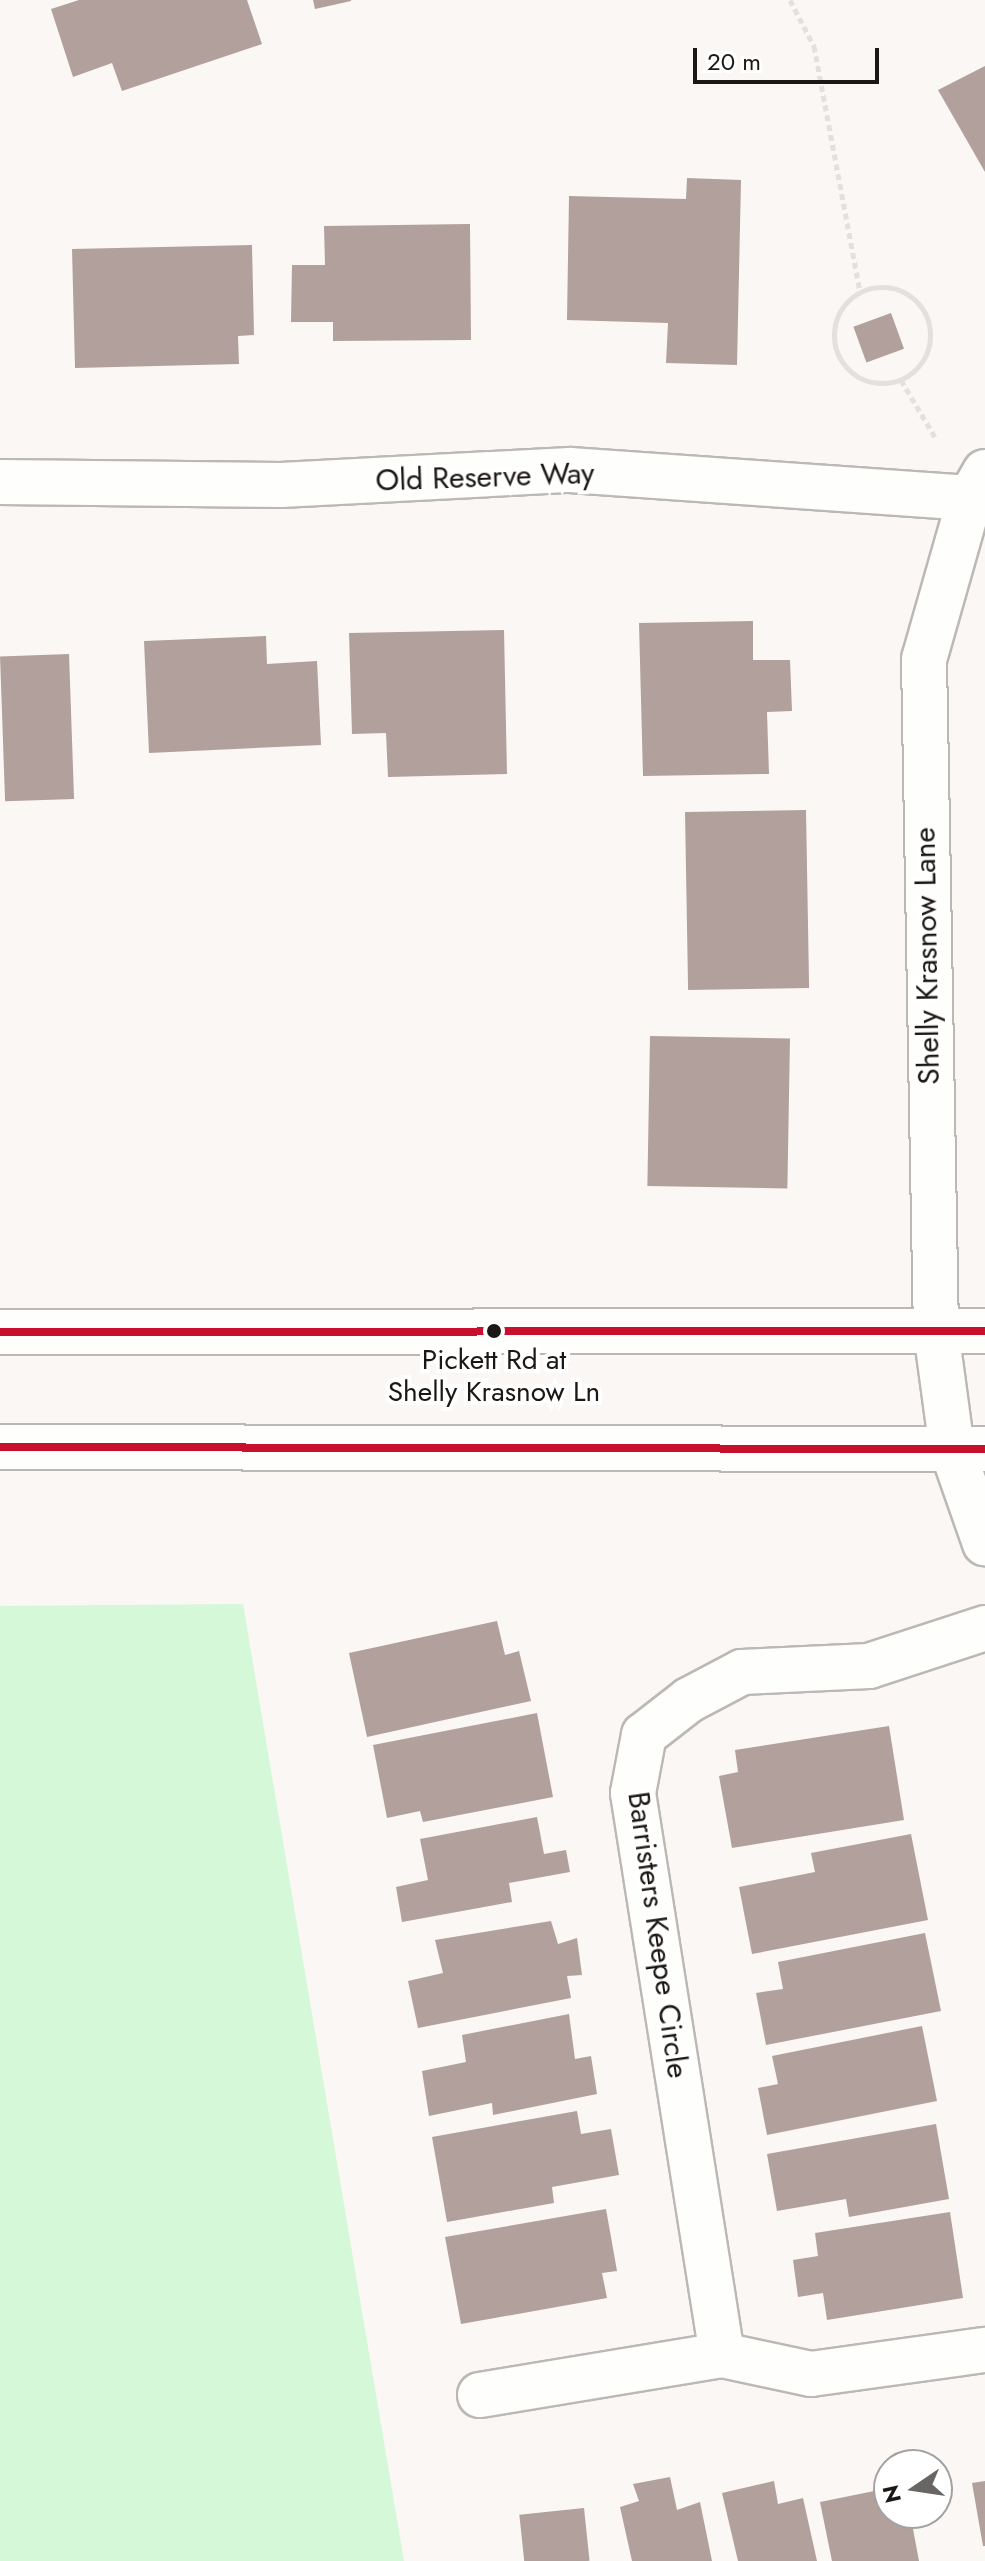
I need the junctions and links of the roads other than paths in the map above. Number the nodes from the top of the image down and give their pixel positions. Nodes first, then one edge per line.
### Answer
1 (0, 482) edge
2 (977, 485) edge
3 (936, 1331) junction
4 (985, 1331) edge
5 (0, 1332) edge
6 (0, 1447) edge
7 (969, 1449) edge
8 (985, 1543) edge
9 (985, 1628) edge
10 (985, 2350) edge
11 (722, 2355) junction
12 (480, 2395) dead end

1 - 2 street, Old Reserve Way
2 - 3 street, Shelly Krasnow Lane
3 - 4 street
3 - 5 street
3 - 7 street, Shelly Krasnow Lane
6 - 7 street
7 - 8 street
9 - 11 street, Barristers Keepe Circle
10 - 11 street
11 - 12 street

